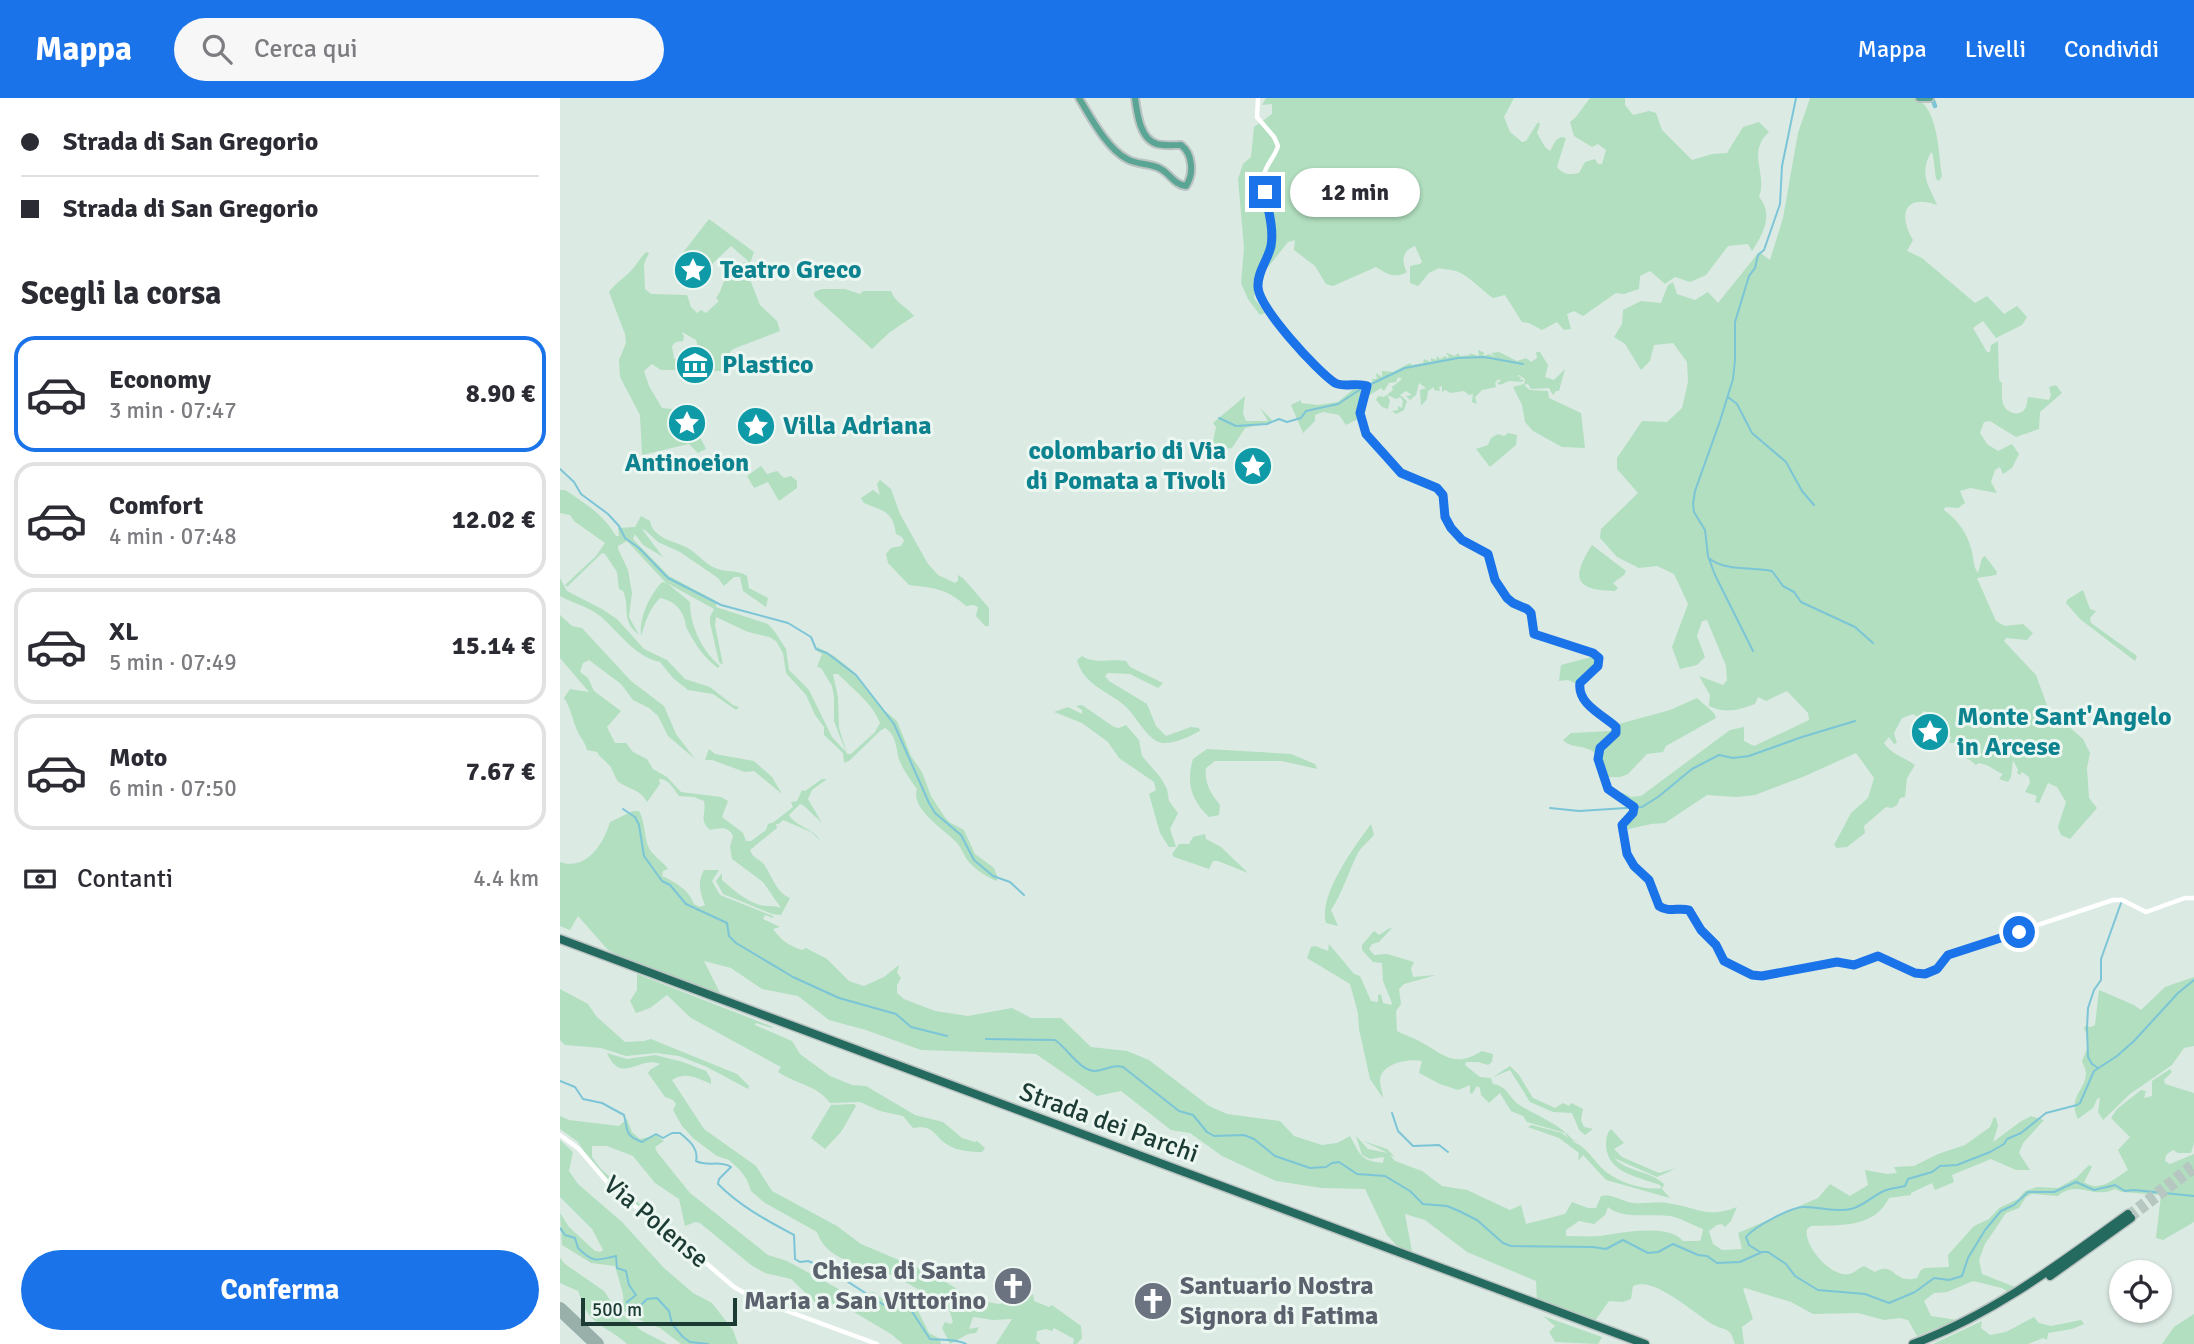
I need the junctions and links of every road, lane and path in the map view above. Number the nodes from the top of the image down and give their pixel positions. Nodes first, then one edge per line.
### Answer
1 (1079, 98) edge
2 (1135, 98) edge
3 (1258, 98) edge
4 (2194, 898) edge
5 (560, 941) edge
6 (560, 1135) edge
7 (1427, 1265) junction
8 (877, 1344) edge
9 (1636, 1344) edge
10 (1645, 1344) edge
11 (1913, 1344) edge
12 (1921, 1344) edge

1 - 2 main road
3 - 4 street
5 - 7 highway, Strada dei Parchi
6 - 8 street, Via Polense
7 - 9 highway, Strada dei Parchi
7 - 10 highway, Strada dei Parchi
11 - 12 highway

